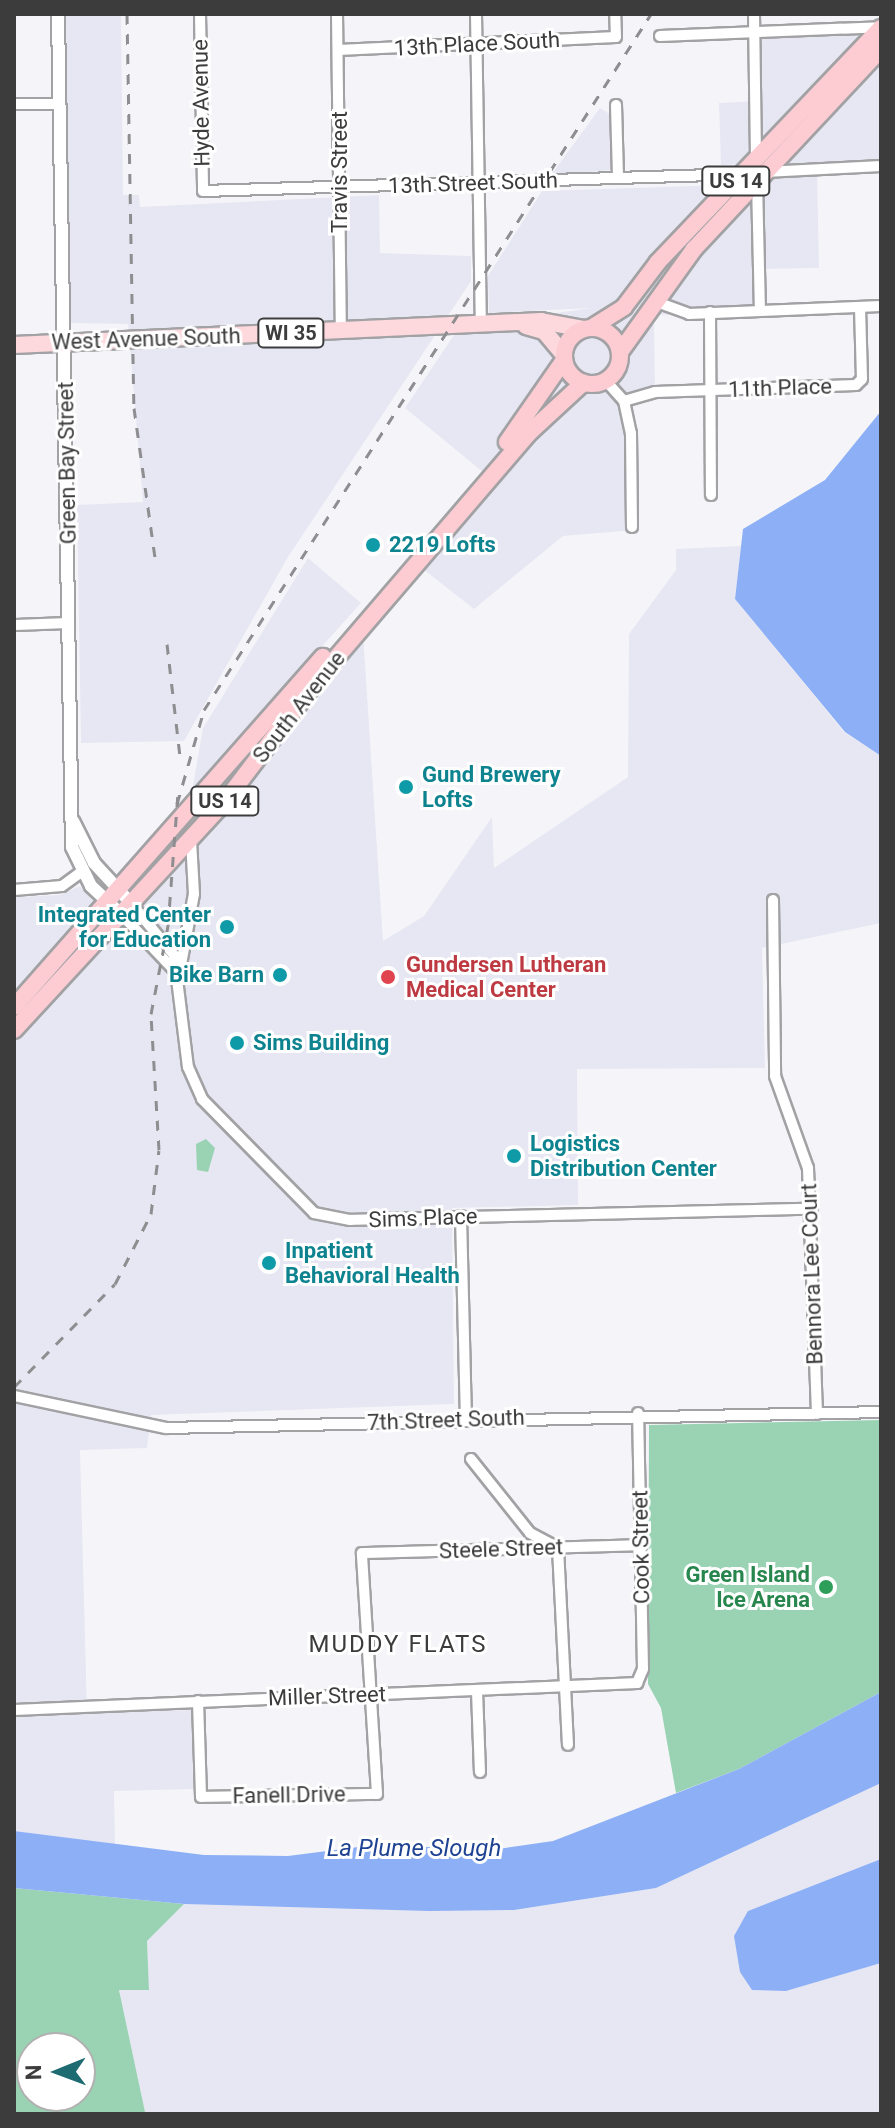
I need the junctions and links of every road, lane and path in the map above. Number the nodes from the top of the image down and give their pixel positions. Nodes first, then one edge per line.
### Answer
1 (58, 14) edge
2 (200, 14) edge
3 (337, 14) edge
4 (476, 14) edge
5 (615, 14) edge
6 (754, 14) edge
7 (881, 28) edge
8 (754, 32) junction
9 (660, 36) dead end
10 (477, 45) junction
11 (881, 49) edge
12 (338, 50) junction
13 (14, 104) edge
14 (60, 104) junction
15 (616, 105) dead end
16 (881, 166) edge
17 (755, 171) junction
18 (618, 177) junction
19 (479, 184) junction
20 (339, 188) junction
21 (203, 191) joint
22 (652, 300) junction
23 (881, 306) edge
24 (860, 308) junction
25 (760, 311) junction
26 (710, 312) junction
27 (517, 323) junction
28 (481, 325) junction
29 (588, 329) junction
30 (341, 331) junction
31 (65, 343) junction
32 (14, 345) edge
33 (620, 352) junction
34 (564, 358) junction
35 (606, 381) junction
36 (583, 383) junction
37 (710, 390) junction
38 (624, 401) junction
39 (711, 495) dead end
40 (632, 527) dead end
41 (69, 623) junction
42 (14, 625) edge
43 (72, 817) junction
44 (191, 841) junction
45 (81, 872) junction
46 (14, 890) edge
47 (111, 896) junction
48 (773, 900) dead end
49 (125, 908) junction
50 (179, 979) junction
51 (14, 1007) edge
52 (14, 1030) edge
53 (812, 1209) junction
54 (461, 1216) junction
55 (14, 1396) edge
56 (881, 1412) edge
57 (638, 1413) junction
58 (817, 1414) junction
59 (466, 1419) junction
60 (471, 1459) dead end
61 (641, 1545) junction
62 (558, 1548) junction
63 (640, 1681) joint
64 (566, 1688) junction
65 (477, 1691) junction
66 (369, 1695) junction
67 (198, 1701) junction
68 (14, 1710) edge
69 (568, 1745) dead end
70 (480, 1772) dead end

1 - 14 street, Green Bay Street
2 - 21 street, Hyde Avenue
3 - 12 street, Travis Street
4 - 10 street
5 - 10 street, 13th Place South
6 - 8 street
7 - 8 street
7 - 17 highway, South Avenue / US 14
8 - 9 street
8 - 17 street
10 - 12 street, 13th Place South
10 - 19 street
11 - 17 highway, South Avenue / US 14
12 - 20 street, Travis Street
13 - 14 street
14 - 31 street, Green Bay Street
15 - 18 street
16 - 17 street, 13th Street South
17 - 18 street, 13th Street South
17 - 22 highway, South Avenue / US 14
17 - 25 street
17 - 29 highway, South Avenue / US 14
18 - 19 street, 13th Street South
19 - 20 street, 13th Street South
19 - 28 street
20 - 21 street, 13th Street South
20 - 30 street, Travis Street
22 - 26 street
22 - 33 highway, South Avenue / US 14
23 - 24 street
24 - 25 street
24 - 37 street, 11th Place
25 - 26 street
26 - 37 street
27 - 28 main road, West Avenue South / WI 35
27 - 29 main road, West Avenue South / WI 35
27 - 34 main road, West Avenue South / WI 35
28 - 30 main road, West Avenue South / WI 35
29 - 33 highway
29 - 34 highway, South Avenue / US 14
30 - 31 main road, West Avenue South / WI 35
31 - 32 main road, West Avenue South / WI 35
31 - 41 street, Green Bay Street
33 - 35 highway, South Avenue / US 14
34 - 36 highway
34 - 47 highway, South Avenue / US 14
35 - 36 highway
35 - 38 street
36 - 44 highway, South Avenue / US 14
37 - 38 street, 11th Place
37 - 39 street
38 - 40 street
41 - 42 street
41 - 43 street, Green Bay Street
43 - 45 street, Green Bay Street
43 - 47 street
44 - 49 highway, South Avenue / US 14
44 - 50 street, Sims Place
45 - 46 street
45 - 47 street
47 - 49 street
47 - 51 highway, South Avenue / US 14
48 - 53 street, Bennora Lee Court
49 - 50 street
49 - 52 highway, South Avenue / US 14
50 - 54 street, Sims Place
53 - 54 street, Sims Place
53 - 58 street, Bennora Lee Court
54 - 59 street
55 - 59 street, 7th Street South
56 - 58 street, 7th Street South
57 - 58 street, 7th Street South
57 - 59 street, 7th Street South
57 - 61 street, Cook Street
60 - 62 street
61 - 62 street, Steele Street
61 - 63 street, Cook Street
62 - 64 street
62 - 66 street, Steele Street
63 - 64 street, Miller Street
64 - 65 street, Miller Street
64 - 69 street
65 - 66 street, Miller Street
65 - 70 street
66 - 67 street, Miller Street
66 - 67 street, Fanell Drive
67 - 68 street, Miller Street

